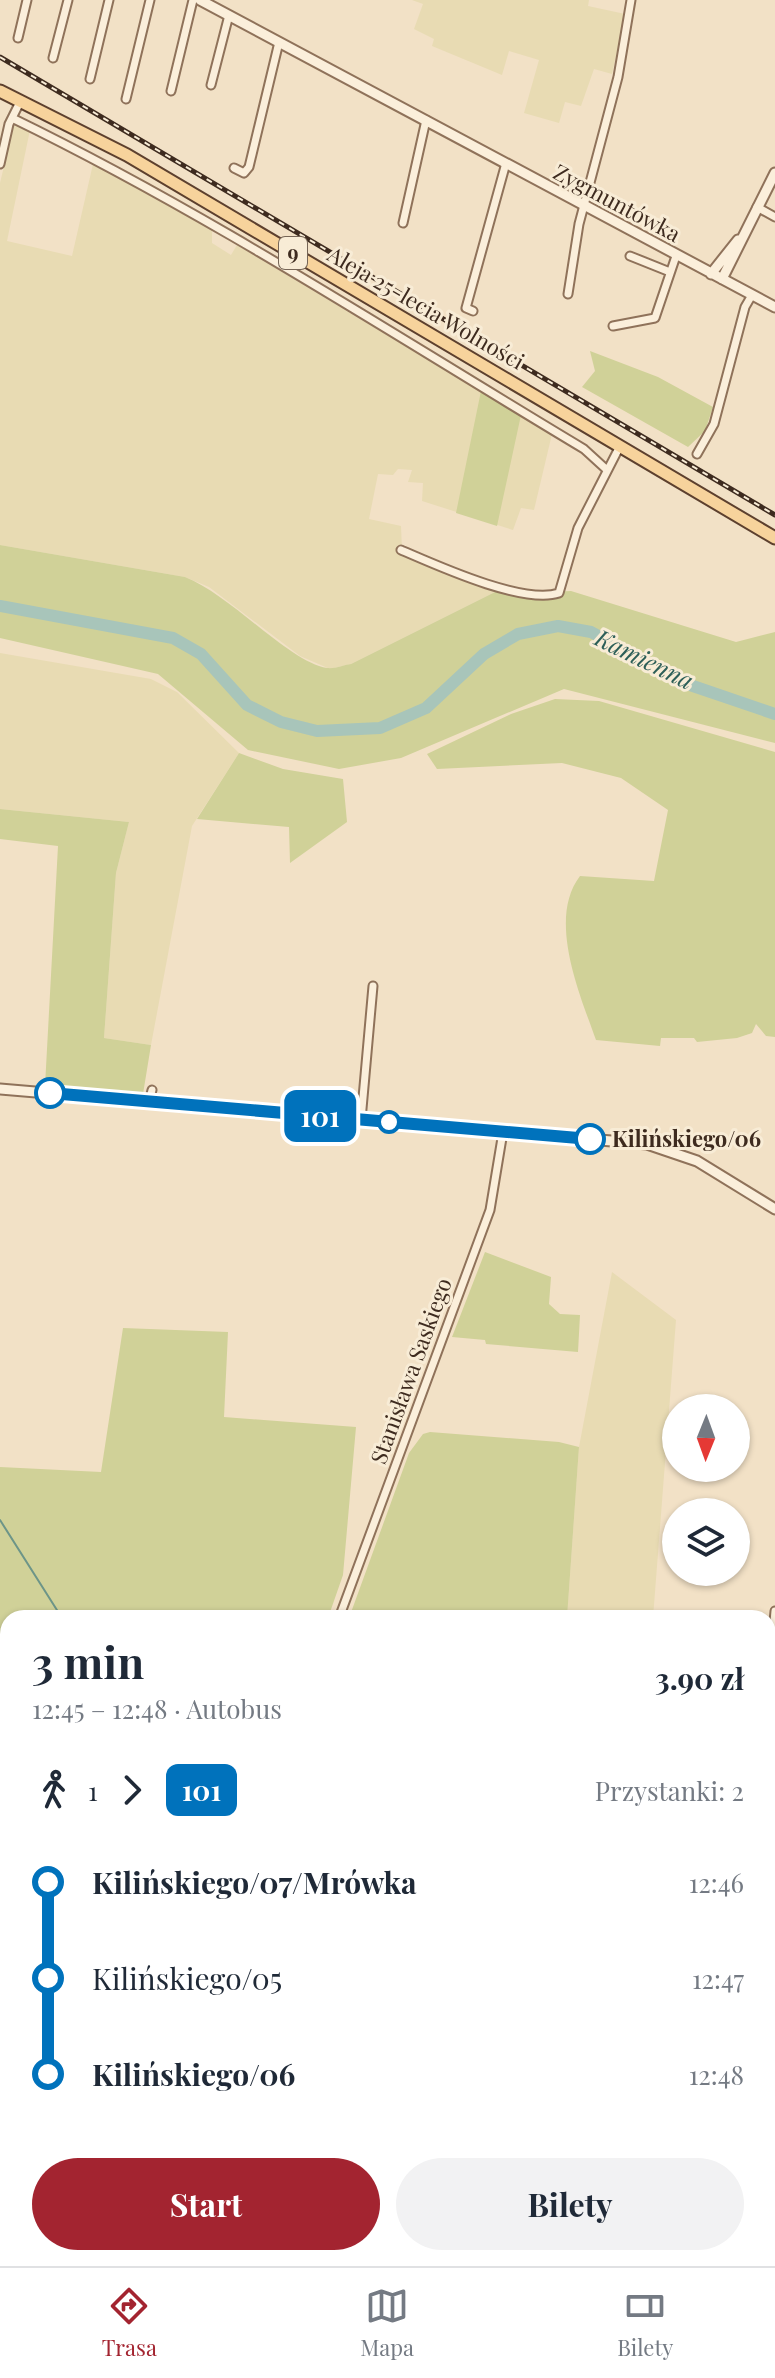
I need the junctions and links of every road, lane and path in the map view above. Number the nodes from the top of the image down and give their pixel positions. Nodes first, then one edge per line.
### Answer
1 (27, 0) edge
2 (68, 0) edge
3 (109, 0) edge
4 (150, 0) edge
5 (193, 0) edge
6 (201, 0) edge
7 (631, 0) edge
8 (229, 15) junction
9 (18, 38) dead end
10 (279, 42) junction
11 (53, 58) dead end
12 (90, 79) dead end
13 (211, 85) dead end
14 (0, 91) edge
15 (171, 91) dead end
16 (126, 99) dead end
17 (21, 100) junction
18 (12, 118) junction
19 (426, 120) junction
20 (506, 163) junction
21 (0, 164) edge
22 (234, 168) dead end
23 (775, 173) edge
24 (585, 206) junction
25 (757, 207) junction
26 (775, 217) edge
27 (403, 223) dead end
28 (741, 237) junction
29 (630, 256) dead end
30 (676, 256) junction
31 (670, 272) junction
32 (711, 274) junction
33 (722, 279) junction
34 (568, 294) dead end
35 (752, 295) junction
36 (775, 307) edge
37 (473, 311) dead end
38 (613, 326) dead end
39 (620, 446) junction
40 (697, 454) dead end
41 (607, 470) junction
42 (775, 538) edge
43 (401, 550) dead end
44 (373, 986) dead end
45 (0, 1089) edge
46 (152, 1090) dead end
47 (149, 1102) junction
48 (361, 1120) junction
49 (503, 1132) junction
50 (775, 1209) edge
51 (342, 1610) edge

1 - 9 street
2 - 11 street
3 - 12 street
4 - 16 street
5 - 15 street
6 - 8 street, Zygmuntówka
7 - 24 street
8 - 10 street, Zygmuntówka
8 - 13 street
10 - 19 street, Zygmuntówka
10 - 22 street
14 - 17 main road, Aleja 25-lecia Wolności / 9
17 - 18 street
17 - 39 main road, Aleja 25-lecia Wolności / 9
18 - 21 street
18 - 41 street
19 - 20 street, Zygmuntówka
19 - 27 street
20 - 24 street, Zygmuntówka
20 - 37 street
23 - 25 street
24 - 30 street, Zygmuntówka
24 - 34 street
25 - 26 street
25 - 28 street
28 - 32 street
28 - 33 street
29 - 31 street
30 - 31 street
30 - 32 street, Zygmuntówka
31 - 38 street
32 - 33 street, Zygmuntówka
33 - 35 street, Zygmuntówka
35 - 36 street, Zygmuntówka
35 - 40 street
39 - 41 street
39 - 42 main road, Aleja 25-lecia Wolności / 9
41 - 43 street
44 - 48 street
45 - 47 street
46 - 47 street
47 - 48 street
48 - 49 street
49 - 50 street
49 - 51 street, Stanisława Saskiego

